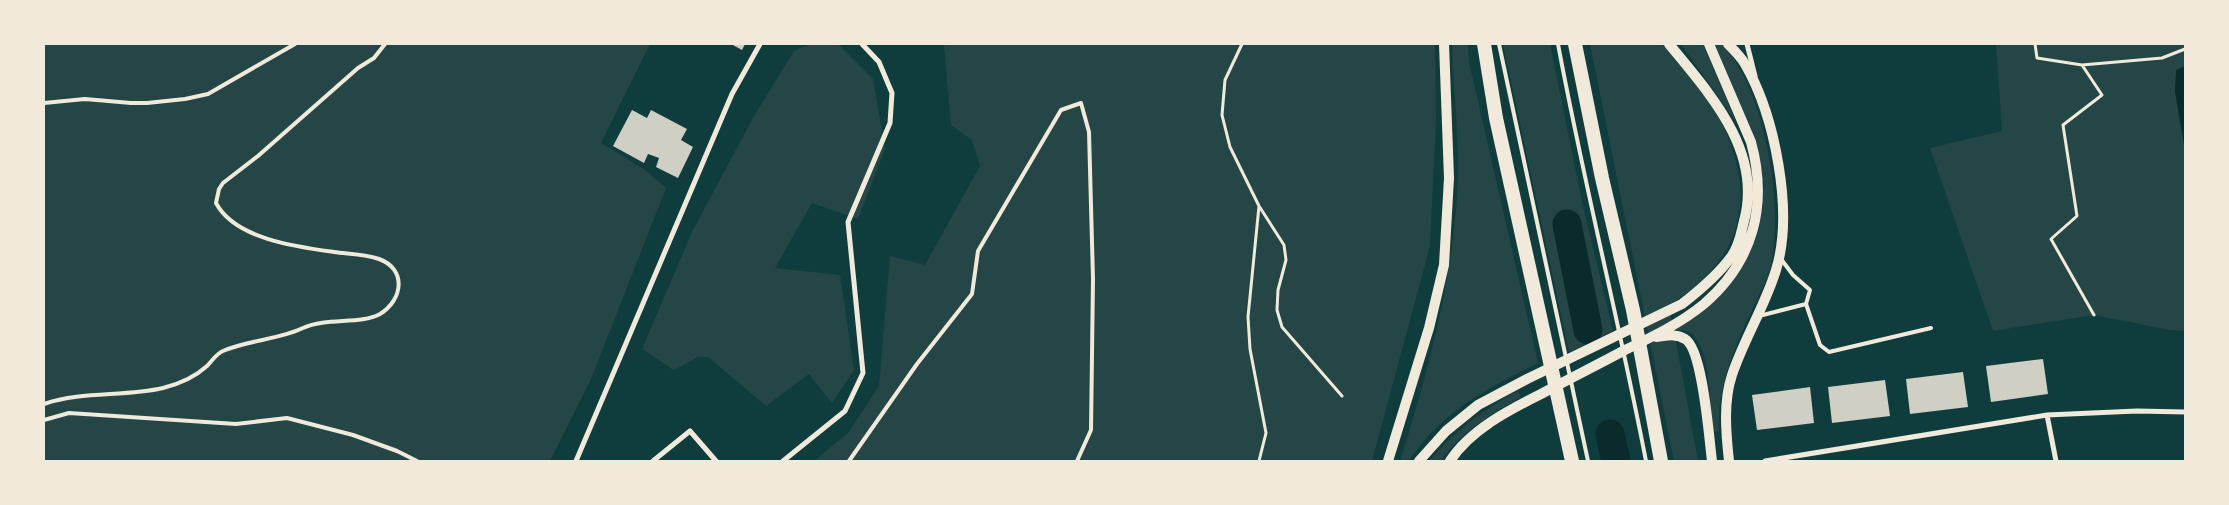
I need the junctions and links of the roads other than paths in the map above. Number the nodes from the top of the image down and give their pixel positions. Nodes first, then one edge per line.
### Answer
1 (296, 44) edge
2 (385, 44) edge
3 (760, 44) edge
4 (862, 44) edge
5 (1444, 44) edge
6 (1484, 44) edge
7 (1499, 44) edge
8 (1558, 44) edge
9 (1575, 44) edge
10 (1669, 44) edge
11 (1709, 44) edge
12 (1728, 44) edge
13 (1747, 44) edge
14 (1762, 101) junction
15 (44, 103) edge
16 (1779, 258) junction
17 (1806, 304) junction
18 (1757, 316) junction
19 (1931, 328) dead end
20 (1647, 339) junction
21 (44, 404) edge
22 (2185, 412) edge
23 (2048, 415) junction
24 (44, 420) edge
25 (416, 461) edge
26 (576, 461) edge
27 (653, 461) edge
28 (716, 461) edge
29 (783, 461) edge
30 (849, 461) edge
31 (1077, 461) edge
32 (1388, 461) edge
33 (1419, 461) edge
34 (1450, 461) edge
35 (1572, 461) edge
36 (1588, 461) edge
37 (1646, 461) edge
38 (1661, 461) edge
39 (1712, 461) edge
40 (1729, 461) edge
41 (1765, 461) edge
42 (2056, 461) edge

1 - 15 lane
2 - 21 lane
3 - 26 street
4 - 29 street
5 - 32 main road
6 - 35 highway
7 - 36 lane
8 - 37 lane
9 - 38 highway
10 - 33 main road
11 - 20 main road
12 - 14 main road
13 - 14 street
14 - 16 main road
16 - 17 lane
16 - 18 main road
17 - 18 lane
17 - 19 lane
18 - 40 main road
20 - 34 main road
20 - 39 main road
22 - 23 street
23 - 41 street
23 - 42 street
24 - 25 lane
27 - 28 street
30 - 31 lane

